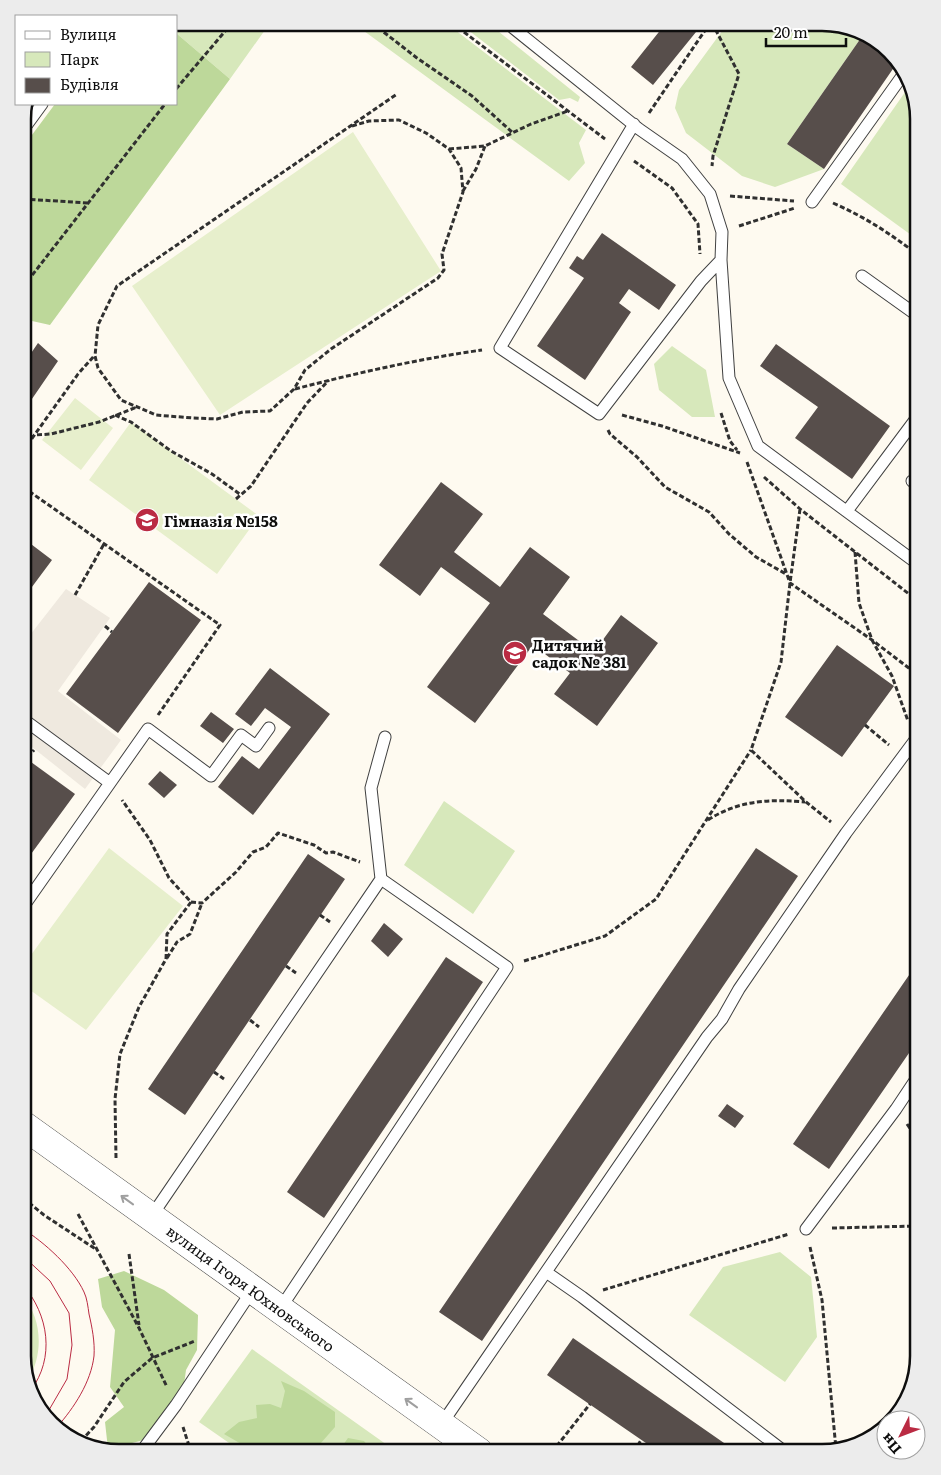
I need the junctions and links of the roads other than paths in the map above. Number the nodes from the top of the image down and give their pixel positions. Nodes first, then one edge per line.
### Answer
1 (516, 31) edge
2 (900, 79) edge
3 (41, 105) edge
4 (31, 119) edge
5 (637, 126) junction
6 (814, 199) road end
7 (721, 260) junction
8 (862, 276) dead end
9 (910, 310) edge
10 (910, 427) edge
11 (847, 511) junction
12 (910, 558) edge
13 (31, 725) edge
14 (269, 728) dead end
15 (385, 736) dead end
16 (910, 748) edge
17 (910, 755) edge
18 (903, 757) junction
19 (110, 783) junction
20 (381, 874) junction
21 (31, 896) edge
22 (910, 1088) edge
23 (31, 1131) edge
24 (151, 1217) junction
25 (806, 1229) road end
26 (546, 1272) junction
27 (253, 1289) junction
28 (280, 1309) junction
29 (442, 1426) junction
30 (147, 1444) edge
31 (468, 1444) edge
32 (775, 1444) edge

1 - 5 lane
2 - 6 lane
3 - 4 lane
5 - 7 lane
5 - 7 lane
7 - 11 lane
8 - 9 lane
10 - 11 lane
11 - 12 lane
13 - 19 lane
14 - 19 lane
15 - 20 lane
16 - 18 lane
17 - 18 lane
18 - 26 lane
19 - 21 lane
20 - 24 lane
20 - 28 lane
22 - 25 lane
24 -> 23 street, вулиця Ігоря Юхновського
24 - 27 street, вулиця Ігоря Юхновського
26 - 29 lane
26 - 32 lane
27 - 28 street, вулиця Ігоря Юхновського
27 - 30 lane
29 -> 28 street, вулиця Ігоря Юхновського
29 - 31 street, вулиця Ігоря Юхновського

